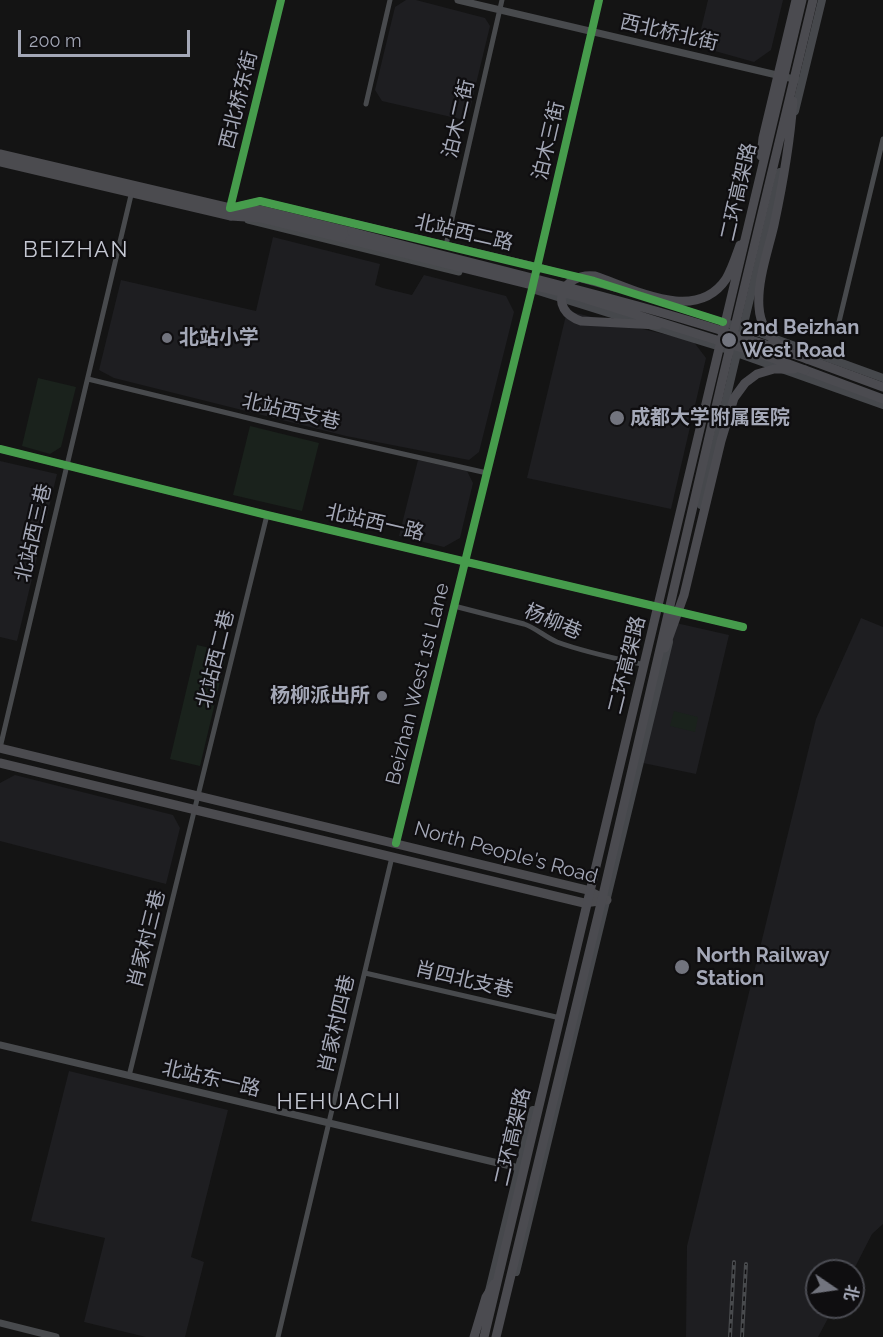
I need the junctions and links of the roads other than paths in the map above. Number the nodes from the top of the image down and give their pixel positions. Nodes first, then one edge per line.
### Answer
1 (280, 0) edge
2 (390, 0) edge
3 (458, 0) edge
4 (502, 0) edge
5 (598, 0) edge
6 (799, 0) edge
7 (815, 0) edge
8 (822, 0) edge
9 (500, 10) junction
10 (591, 31) junction
11 (796, 70) junction
12 (781, 76) junction
13 (802, 81) junction
14 (366, 104) dead end
15 (883, 138) edge
16 (0, 154) edge
17 (0, 162) edge
18 (132, 190) junction
19 (754, 206) junction
20 (230, 212) junction
21 (351, 236) junction
22 (446, 245) junction
23 (537, 267) junction
24 (532, 289) junction
25 (723, 322) junction
26 (675, 326) junction
27 (838, 326) dead end
28 (742, 328) junction
29 (717, 346) junction
30 (736, 353) junction
31 (807, 359) junction
32 (805, 370) junction
33 (883, 378) edge
34 (88, 379) junction
35 (883, 387) edge
36 (883, 399) edge
37 (883, 405) edge
38 (0, 449) edge
39 (68, 465) junction
40 (487, 472) junction
41 (267, 515) junction
42 (465, 560) junction
43 (454, 606) junction
44 (655, 606) junction
45 (677, 611) junction
46 (743, 627) dead end
47 (641, 664) junction
48 (652, 683) junction
49 (0, 748) edge
50 (0, 763) edge
51 (198, 796) junction
52 (195, 809) junction
53 (396, 843) junction
54 (392, 857) junction
55 (587, 890) junction
56 (607, 900) junction
57 (584, 903) junction
58 (365, 973) junction
59 (556, 1017) junction
60 (0, 1045) edge
61 (129, 1076) junction
62 (329, 1124) junction
63 (519, 1168) junction
64 (498, 1277) junction
65 (0, 1323) edge
66 (56, 1337) edge
67 (278, 1337) edge
68 (476, 1337) edge
69 (484, 1337) edge
70 (498, 1337) edge

1 - 20 street, 西北桥东街
2 - 14 street
3 - 9 street, 西北桥北街
4 - 9 street, 泊木二街
5 - 10 street, 泊木三街
6 - 12 main road
6 - 19 highway, 二环高架路, bridge
7 - 11 highway, 二环高架路, bridge
8 - 13 main road
9 - 10 street, 西北桥北街
9 - 22 street, 泊木二街
10 - 12 street, 西北桥北街
10 - 23 street, 泊木三街
11 - 31 highway, bridge
11 - 48 highway, 二环高架路, bridge
12 - 13 street, 西北桥北街
12 - 25 main road
13 - 28 main road
15 - 27 street
16 - 18 main road, 北站西二路
17 - 18 main road, 北站西二路
18 - 20 main road, 北站西二路
18 - 34 street, 北站西三巷
19 - 26 highway, bridge
19 - 64 highway, 二环高架路, bridge
20 - 21 highway
20 - 22 street, 北站西二路
20 - 24 street, 北站西二路
21 - 26 highway, bridge
21 - 31 highway, bridge
22 - 23 street, 北站西二路
23 - 24 street, 泊木三街
23 - 25 street, 北站西二路
24 - 29 main road, 北站西二路
24 - 40 street, Beizhan West 1st Lane
25 - 28 main road
25 - 29 main road
26 - 32 highway, bridge
28 - 30 main road
28 - 33 main road
29 - 30 main road, 北站西二路
29 - 44 main road
30 - 37 main road, 北站西二路
30 - 45 main road
31 - 35 highway
32 - 36 highway
32 - 48 highway, bridge
34 - 39 street, 北站西三巷
34 - 40 street, 北站西支巷
38 - 39 street, 北站西一路
39 - 41 street, 北站西一路
39 - 49 street, 北站西三巷
40 - 42 street, Beizhan West 1st Lane
41 - 42 street, 北站西一路
41 - 51 street, 北站西二巷
42 - 43 street, Beizhan West 1st Lane
42 - 44 street, 北站西一路
43 - 47 street, 杨柳巷
43 - 53 street, Beizhan West 1st Lane
44 - 45 street, 北站西一路
44 - 47 main road
45 - 46 street, 北站西一路
45 - 56 main road
47 - 55 main road
48 - 70 highway, 二环高架路, bridge
49 - 51 main road, North People's Road
50 - 52 main road, North People's Road
51 - 52 street, 北站西二巷
51 - 53 main road, North People's Road
52 - 54 main road, North People's Road
52 - 61 street, 肖家村三巷
53 - 55 main road, North People's Road
54 - 57 main road, North People's Road
54 - 58 street, 肖家村四巷
55 - 56 main road, North People's Road
55 - 57 main road
56 - 57 main road, North People's Road
56 - 70 main road
57 - 59 main road
58 - 59 street, 肖四北支巷
58 - 62 street, 肖家村四巷
59 - 63 main road
60 - 61 street, 北站东一路
61 - 62 street, 北站东一路
62 - 63 street, 北站东一路
62 - 67 street, 肖家村四巷
63 - 68 main road
64 - 68 highway, bridge
64 - 69 highway, 二环高架路, bridge
65 - 66 street

